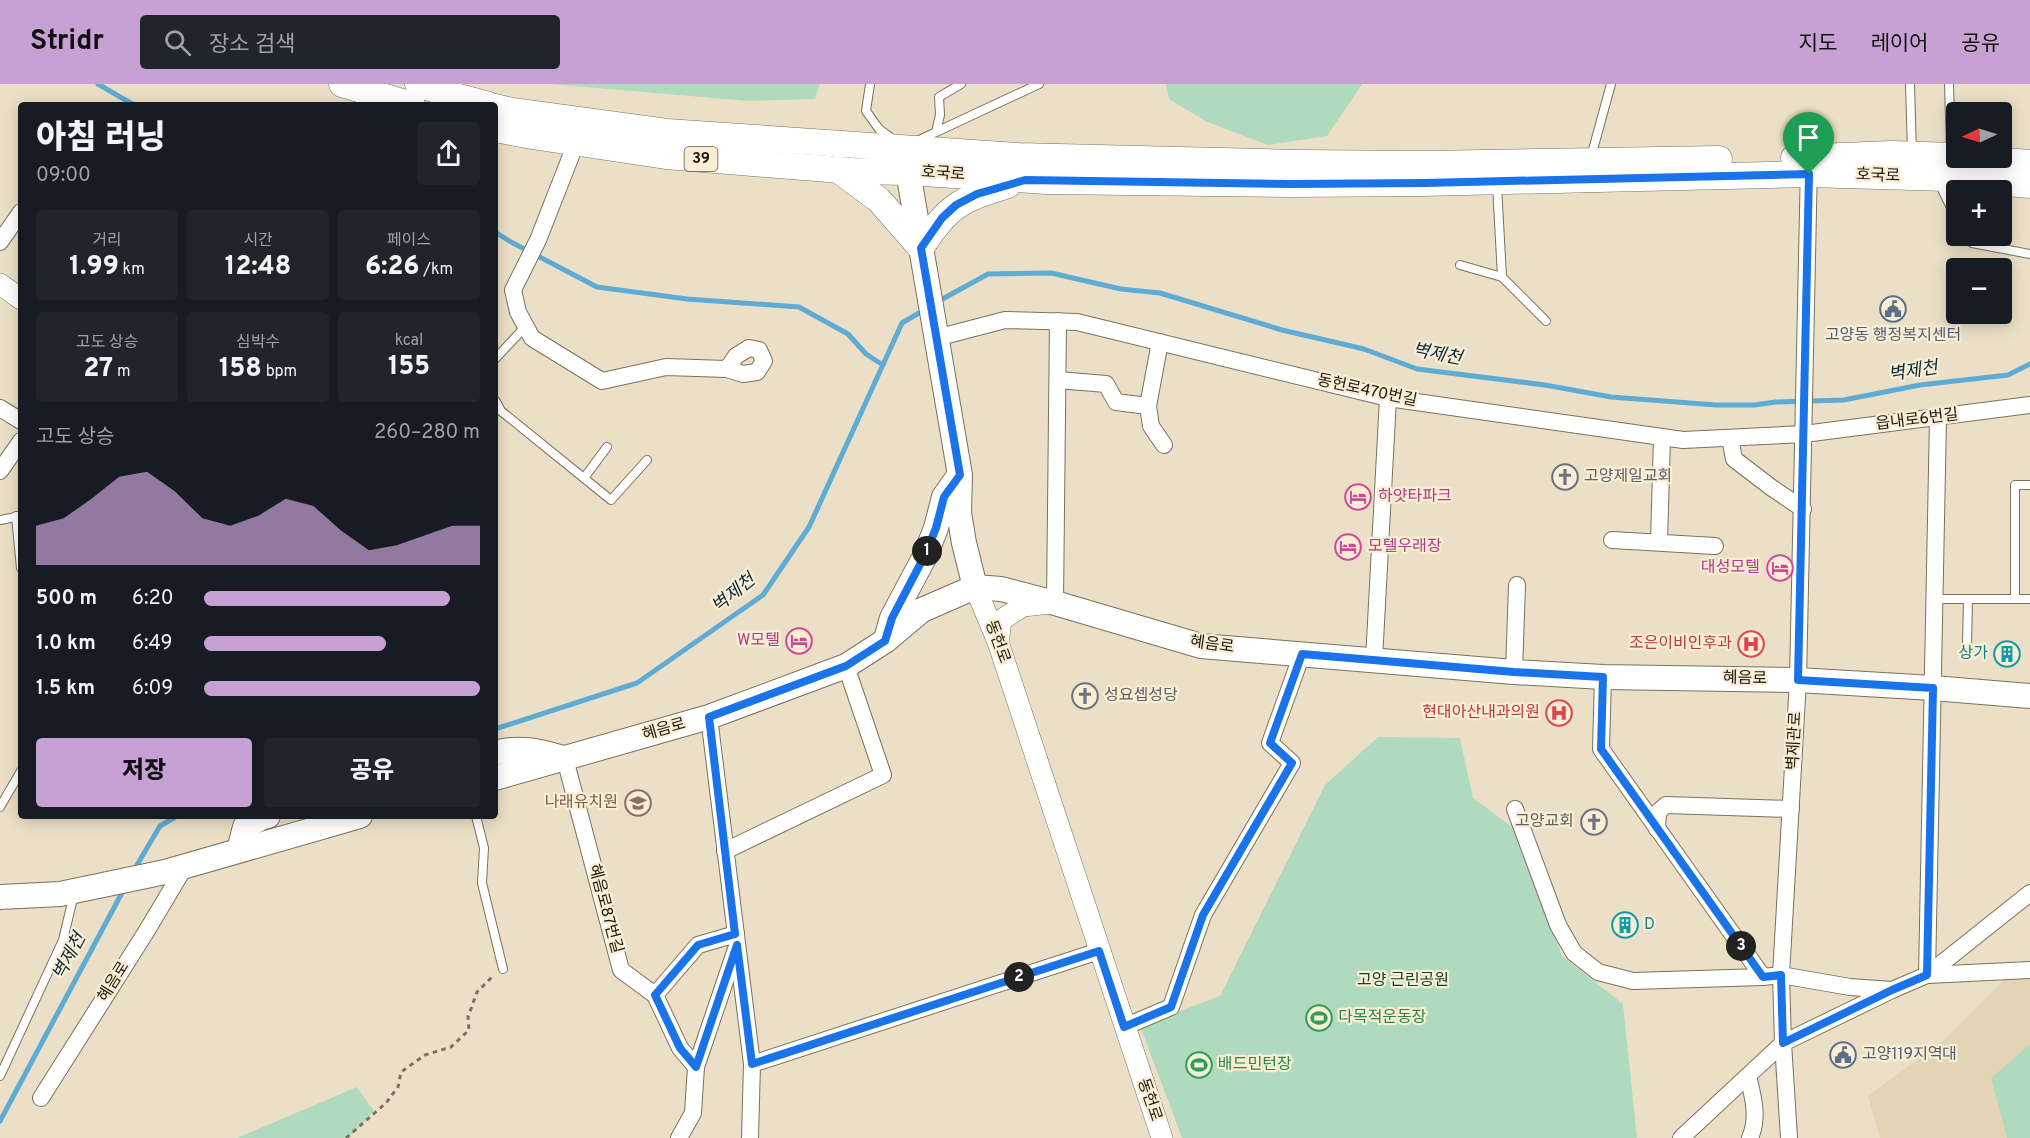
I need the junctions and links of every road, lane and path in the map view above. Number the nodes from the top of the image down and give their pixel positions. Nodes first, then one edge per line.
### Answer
1 (342, 84) edge
2 (418, 84) edge
3 (870, 84) edge
4 (961, 84) edge
5 (1039, 84) edge
6 (1611, 84) edge
7 (1910, 84) edge
8 (1949, 84) edge
9 (402, 102) edge
10 (478, 102) edge
11 (1952, 102) edge
12 (498, 107) edge
13 (498, 130) edge
14 (936, 132) junction
15 (576, 143) junction
16 (1912, 154) junction
17 (1946, 155) edge
18 (906, 160) junction
19 (1590, 160) junction
20 (2012, 161) edge
21 (2030, 163) edge
22 (1809, 165) junction
23 (837, 169) junction
24 (1937, 178) junction
25 (1025, 180) junction
26 (1497, 182) junction
27 (2030, 185) edge
28 (1946, 197) edge
29 (18, 216) edge
30 (0, 243) edge
31 (1988, 246) edge
32 (921, 248) junction
33 (2030, 254) edge
34 (1460, 265) dead end
35 (1502, 277) junction
36 (0, 284) edge
37 (18, 297) edge
38 (1058, 321) junction
39 (1546, 321) dead end
40 (525, 327) junction
41 (935, 331) junction
42 (1160, 342) junction
43 (498, 356) edge
44 (727, 369) dead end
45 (1058, 380) junction
46 (1388, 398) junction
47 (2030, 405) edge
48 (498, 406) edge
49 (1148, 406) junction
50 (0, 408) edge
51 (1938, 418) junction
52 (18, 419) edge
53 (1804, 428) junction
54 (1662, 437) junction
55 (1730, 438) junction
56 (18, 445) edge
57 (1164, 445) dead end
58 (608, 447) dead end
59 (647, 460) dead end
60 (0, 471) edge
61 (960, 475) junction
62 (584, 478) junction
63 (2030, 485) edge
64 (1803, 509) junction
65 (18, 516) edge
66 (0, 519) edge
67 (1612, 540) dead end
68 (1659, 542) junction
69 (1715, 546) dead end
70 (1517, 585) dead end
71 (975, 586) junction
72 (1935, 599) junction
73 (1968, 599) junction
74 (2015, 599) junction
75 (2030, 599) edge
76 (1055, 603) junction
77 (885, 641) junction
78 (998, 642) junction
79 (1967, 644) dead end
80 (1302, 654) junction
81 (1374, 660) junction
82 (846, 666) junction
83 (1514, 672) junction
84 (1603, 677) junction
85 (1798, 680) junction
86 (1933, 688) junction
87 (2030, 696) edge
88 (709, 717) junction
89 (498, 752) edge
90 (565, 759) junction
91 (18, 776) edge
92 (498, 777) edge
93 (0, 807) edge
94 (1515, 809) dead end
95 (1791, 809) junction
96 (259, 819) edge
97 (349, 819) edge
98 (477, 819) edge
99 (1658, 829) junction
100 (239, 850) junction
101 (725, 851) junction
102 (176, 868) junction
103 (80, 890) junction
104 (2030, 893) edge
105 (0, 897) edge
106 (736, 940) junction
107 (1099, 951) junction
108 (503, 969) joint
109 (2030, 970) edge
110 (1781, 975) junction
111 (1927, 975) junction
112 (1763, 977) junction
113 (1892, 990) junction
114 (655, 995) junction
115 (1124, 1027) junction
116 (1783, 1043) junction
117 (752, 1064) junction
118 (696, 1067) junction
119 (0, 1076) edge
120 (1749, 1076) junction
121 (41, 1098) dead end
122 (346, 1138) edge
123 (679, 1138) edge
124 (750, 1138) edge
125 (1162, 1138) edge
126 (1681, 1138) edge
127 (1750, 1138) edge
128 (1789, 1138) edge

1 - 9 main road
2 - 10 main road
3 - 18 lane, 호국로
4 - 14 lane
5 - 14 lane, 호국로
6 - 19 lane
7 - 16 lane, 호국로
8 - 11 lane
12 - 18 main road, 호국로 / 39
13 - 15 main road, 호국로 / 39
14 - 18 lane, 호국로
15 - 23 main road, 호국로 / 39
15 - 40 street
16 - 17 main road, 호국로 / 39
16 - 22 main road, 호국로 / 39
18 - 19 main road, 호국로 / 39
18 - 23 main road, 호국로 / 39
18 - 25 main road, 호국로 / 39
18 - 32 main road
19 - 22 main road, 호국로 / 39
20 - 21 main road, 호국로 / 39
22 - 24 main road, 호국로 / 39
22 - 26 main road, 호국로 / 39
22 - 53 street, 벽제관로
23 - 32 main road
24 - 27 main road, 호국로 / 39
24 - 28 lane
25 - 26 main road, 호국로 / 39
25 - 32 main road
26 - 35 lane
29 - 30 street
31 - 33 lane
32 - 41 main road, 동헌로
34 - 35 lane
35 - 39 lane
36 - 37 street
38 - 41 street, 동헌로470번길
38 - 42 street, 동헌로470번길
38 - 45 street
40 - 43 lane
40 - 44 street
41 - 61 main road, 동헌로
42 - 46 street, 동헌로470번길
42 - 49 street
45 - 49 street
45 - 76 street
46 - 54 street, 동헌로470번길
46 - 81 street
47 - 51 street, 읍내로6번길
48 - 62 lane
49 - 57 street
50 - 52 street
51 - 53 street, 읍내로6번길
51 - 72 street
53 - 55 street, 동헌로470번길
53 - 64 street, 벽제관로
54 - 55 street, 동헌로470번길
54 - 68 street
55 - 64 street
56 - 60 street
58 - 62 lane
59 - 62 lane
61 - 71 main road, 동헌로
61 - 77 main road
63 - 74 lane
64 - 85 street, 벽제관로
65 - 66 lane
67 - 68 street
68 - 69 street
70 - 83 street
71 - 76 main road, 혜음로
71 - 77 main road, 혜음로
71 - 78 street, 동헌로
72 - 73 lane
72 - 86 street
73 - 74 lane
73 - 79 lane
74 - 75 lane
76 - 78 street
76 - 80 main road, 혜음로
77 - 82 main road, 혜음로
78 - 107 street, 동헌로
80 - 81 main road, 혜음로
80 - 115 street
81 - 83 main road, 혜음로
82 - 88 main road, 혜음로
82 - 101 street
83 - 84 main road, 혜음로
84 - 85 main road, 혜음로
84 - 99 street
85 - 86 main road, 혜음로
85 - 95 street, 벽제관로
86 - 87 main road, 혜음로
86 - 111 street
88 - 90 main road, 혜음로
88 - 101 street
89 - 90 main road
90 - 92 main road, 혜음로
90 - 114 street, 혜음로87번길
91 - 93 lane
94 - 112 street
95 - 99 street
95 - 110 street, 벽제관로
96 - 100 main road
97 - 100 main road
98 - 108 lane
99 - 112 street
100 - 102 main road
101 - 106 street
102 - 103 main road
102 - 121 street, 혜음로
103 - 105 main road
103 - 119 lane
104 - 111 street
106 - 114 street
106 - 117 street
106 - 118 street
107 - 115 street, 동헌로
107 - 117 street
108 - 122 path
109 - 111 street
110 - 112 street
110 - 113 street
110 - 116 street, 벽제관로
111 - 113 street
113 - 116 street
114 - 118 street, 혜음로87번길
115 - 125 street, 동헌로
116 - 120 street
116 - 128 street, 벽제관로
117 - 124 street
118 - 123 street
120 - 126 street
120 - 127 street

